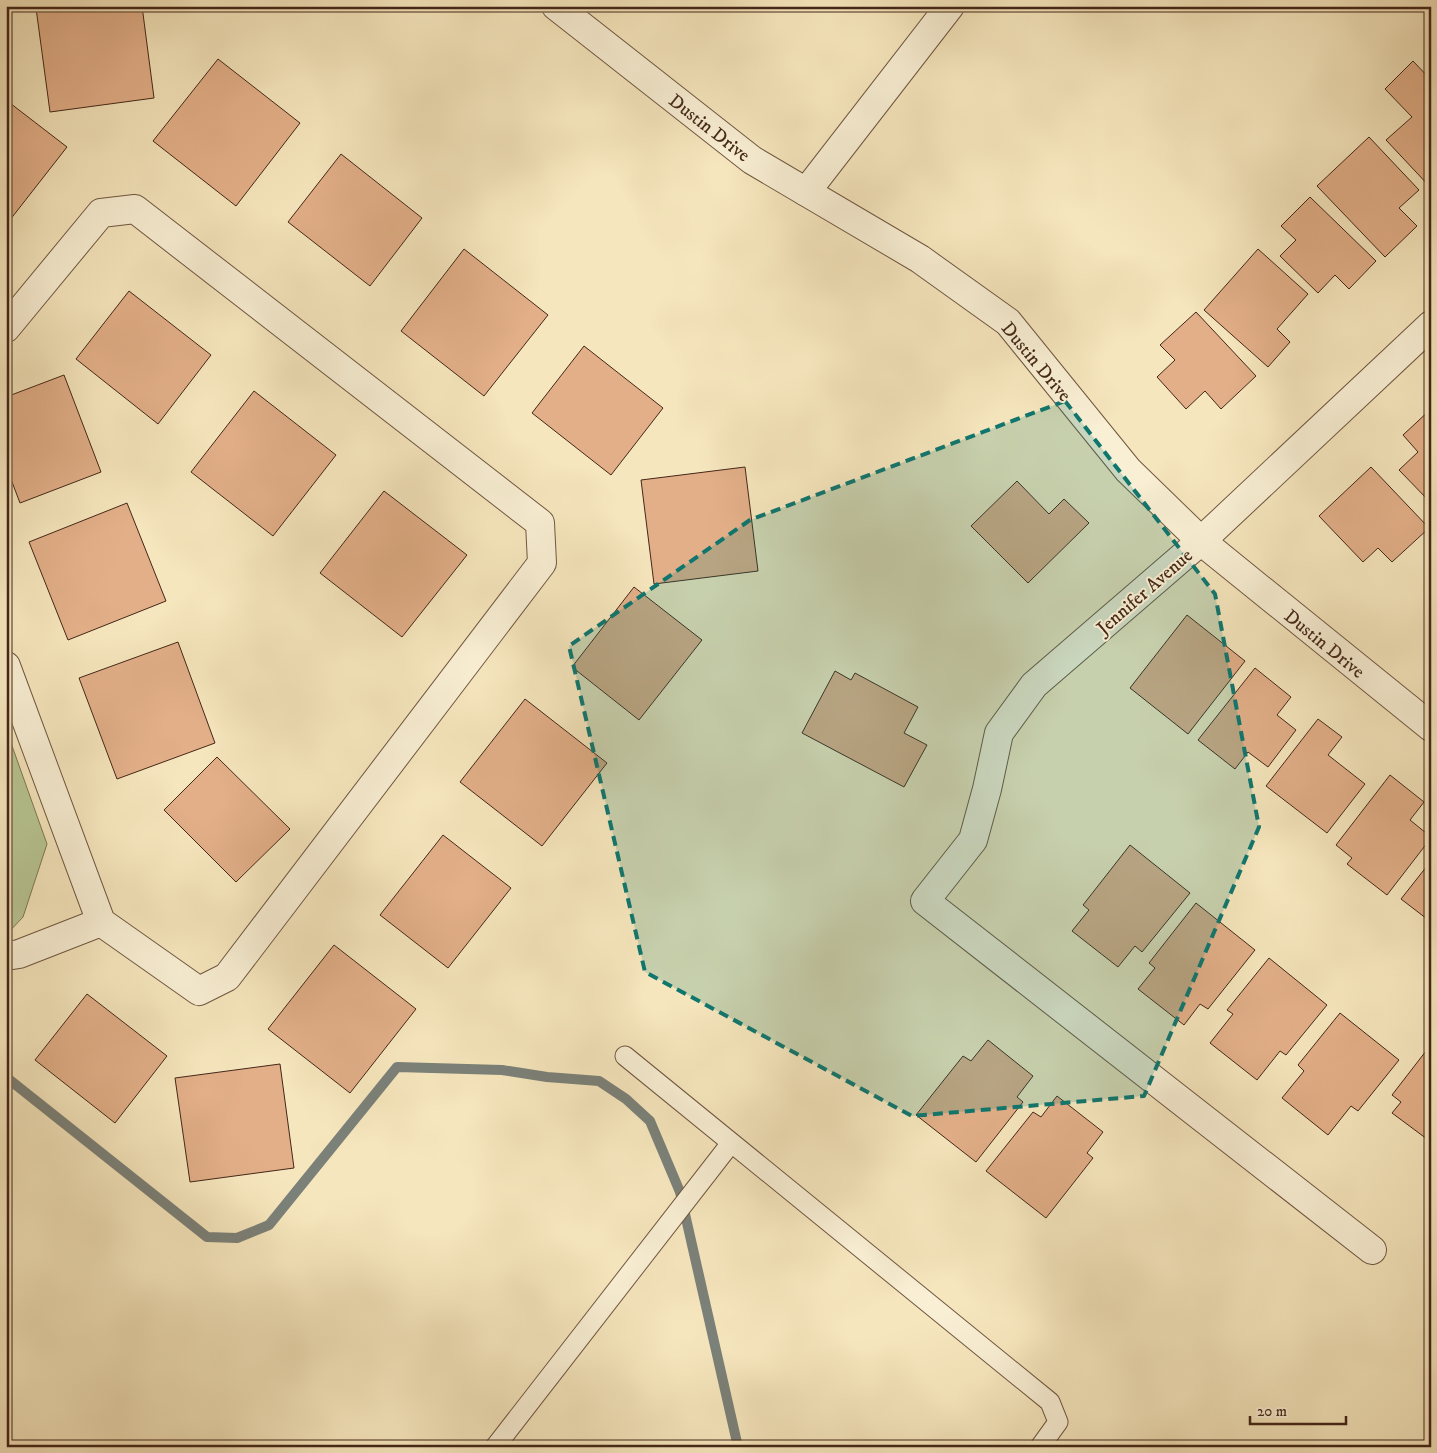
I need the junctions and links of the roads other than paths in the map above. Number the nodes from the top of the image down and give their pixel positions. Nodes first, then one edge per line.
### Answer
1 (556, 6) edge
2 (950, 6) edge
3 (806, 192) junction
4 (1431, 325) edge
5 (6, 328) edge
6 (1201, 541) junction
7 (6, 666) edge
8 (1431, 727) edge
9 (101, 922) junction
10 (6, 956) edge
11 (625, 1056) dead end
12 (731, 1142) junction
13 (1372, 1250) dead end
14 (495, 1447) edge
15 (1040, 1447) edge

1 - 3 street, Dustin Drive
2 - 3 street
3 - 6 street, Dustin Drive
4 - 6 street, Jennifer Avenue
5 - 9 street
6 - 8 street, Dustin Drive
6 - 13 street, Jennifer Avenue
7 - 9 street
9 - 10 street
11 - 12 lane
12 - 14 lane
12 - 15 lane

